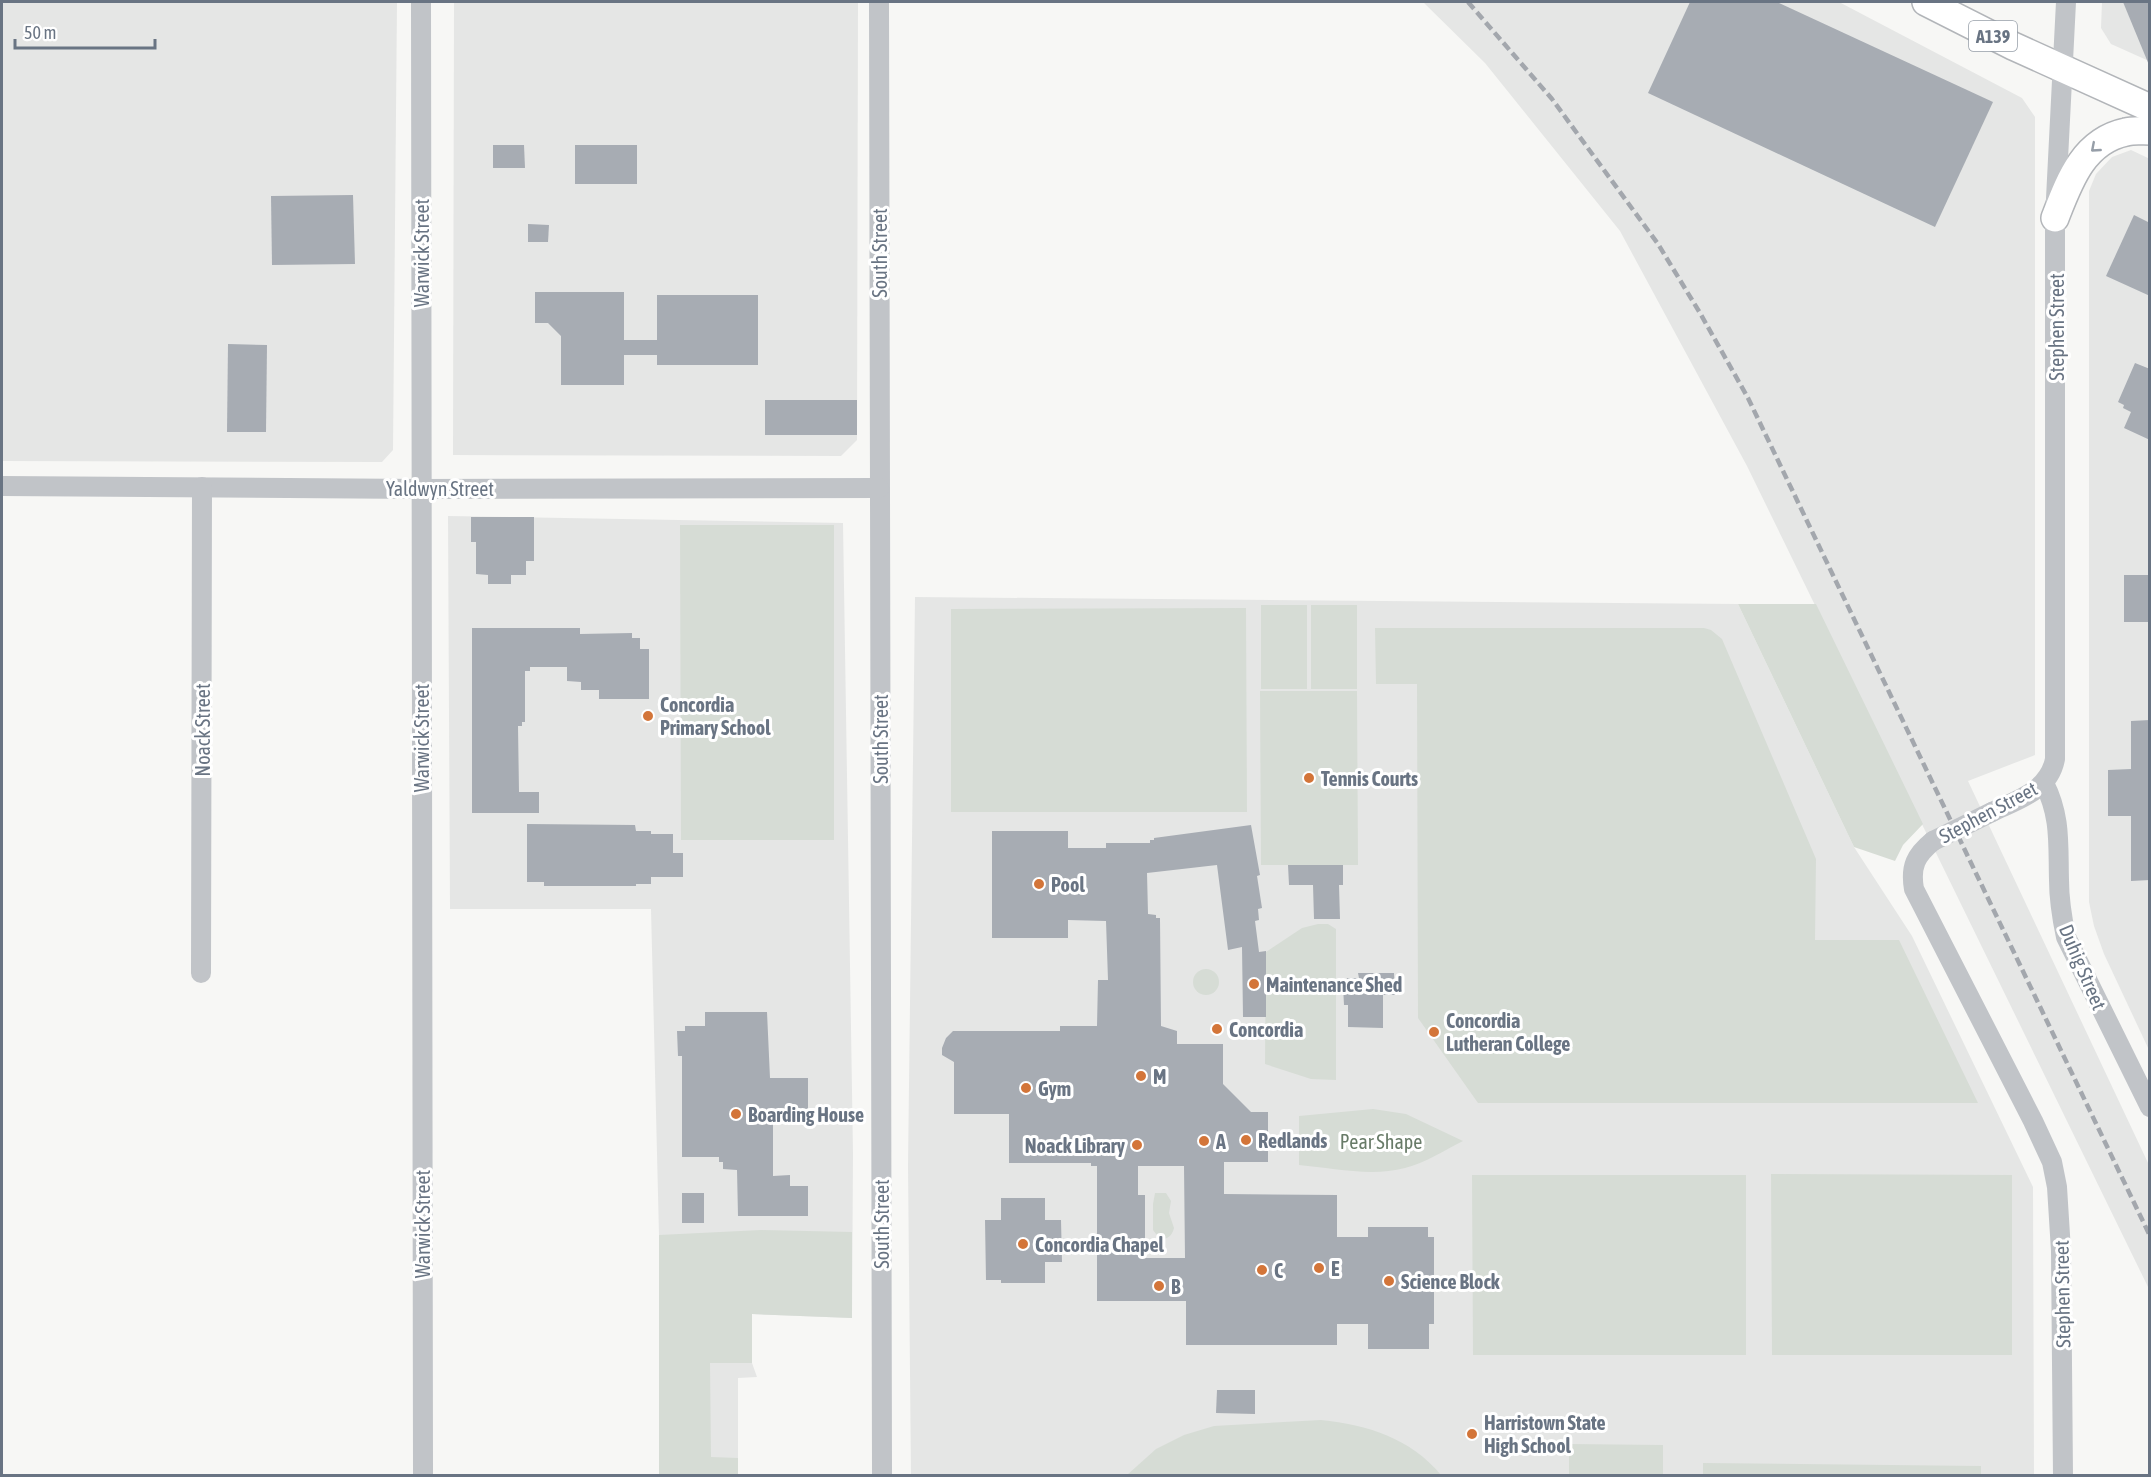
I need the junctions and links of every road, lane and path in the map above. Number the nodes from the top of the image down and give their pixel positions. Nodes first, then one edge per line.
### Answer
1 (420, 2) edge
2 (879, 2) edge
3 (1926, 2) edge
4 (2066, 2) edge
5 (2061, 67) junction
6 (2150, 108) edge
7 (2150, 131) edge
8 (2055, 219) junction
9 (2, 486) edge
10 (202, 487) junction
11 (879, 488) junction
12 (420, 489) junction
13 (2044, 783) junction
14 (201, 973) dead end
15 (2150, 1107) edge
16 (423, 1476) edge
17 (882, 1476) edge
18 (2063, 1476) edge

1 - 12 street, Warwick Street
2 - 11 street, South Street
3 - 5 highway, A139
4 - 5 street, Stephen Street
5 - 6 highway, A139
5 - 8 street, Stephen Street
7 -> 8 highway
8 - 13 street, Stephen Street
9 - 10 street, Yaldwyn Street
10 - 12 street, Yaldwyn Street
10 - 14 street, Noack Street
11 - 12 street, Yaldwyn Street
11 - 17 street, South Street
12 - 16 street, Warwick Street
13 - 15 street, Duhig Street
13 - 18 street, Stephen Street, bridge

